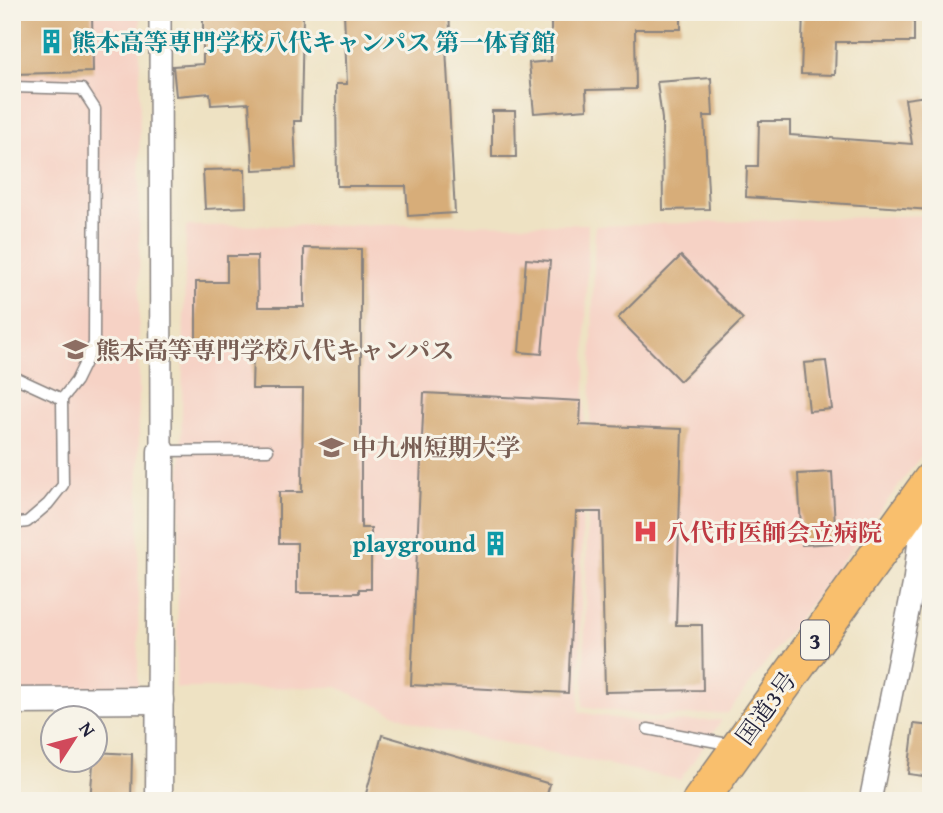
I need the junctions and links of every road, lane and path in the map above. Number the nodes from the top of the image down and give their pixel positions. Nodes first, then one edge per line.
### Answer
1 (160, 12) edge
2 (12, 87) edge
3 (12, 376) edge
4 (62, 399) junction
5 (268, 450) dead end
6 (161, 451) junction
7 (928, 484) edge
8 (12, 524) edge
9 (160, 700) junction
10 (12, 701) edge
11 (648, 729) dead end
12 (739, 746) junction
13 (159, 801) edge
14 (700, 801) edge
15 (870, 801) edge

1 - 6 street
2 - 4 lane
3 - 4 lane
4 - 8 lane
5 - 6 lane
6 - 9 street
7 - 12 highway, 国道3号 / 3
7 - 15 street
9 - 10 street
9 - 13 street
11 - 12 lane
12 - 14 highway, 国道3号 / 3

